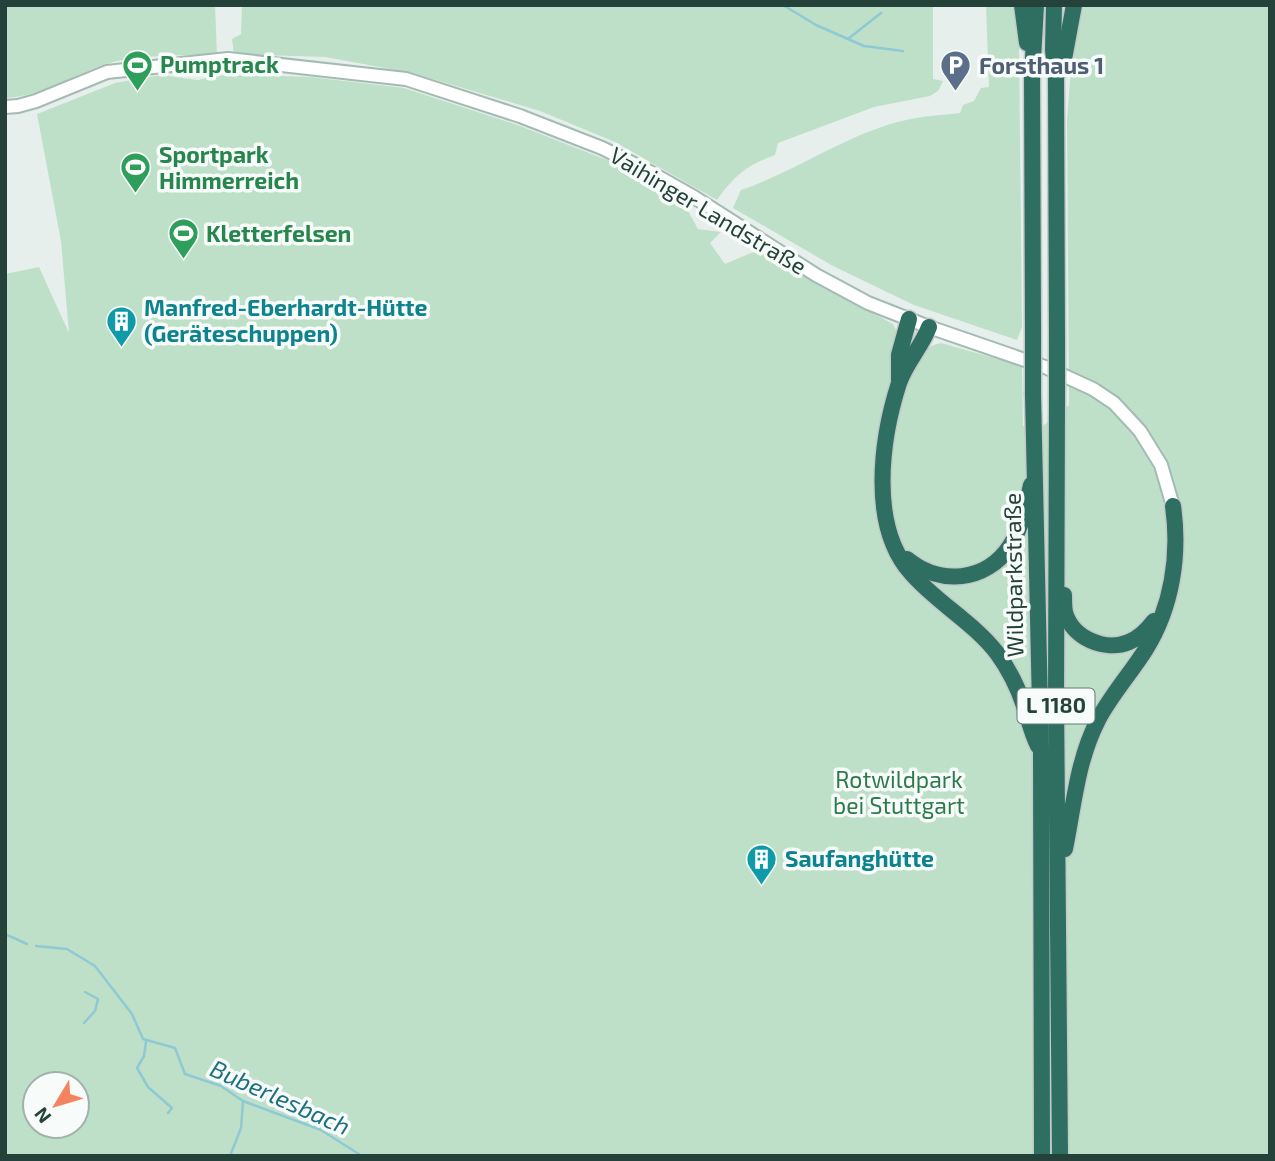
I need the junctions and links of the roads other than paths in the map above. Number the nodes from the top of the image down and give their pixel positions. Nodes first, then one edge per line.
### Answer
1 (1021, 5) edge
2 (1036, 5) edge
3 (1054, 5) edge
4 (1074, 5) edge
5 (1032, 77) junction
6 (1056, 78) junction
7 (5, 107) edge
8 (909, 319) junction
9 (929, 327) junction
10 (900, 382) junction
11 (1034, 468) junction
12 (1173, 506) joint
13 (1056, 535) junction
14 (894, 549) junction
15 (1164, 608) junction
16 (1041, 751) junction
17 (1059, 878) junction
18 (1042, 1156) edge
19 (1060, 1156) edge

1 - 5 highway, L 1180
2 - 5 highway, L 1180
3 - 6 highway, L 1180
4 - 6 highway
5 - 11 highway, Wildparkstraße / L 1180, bridge
6 - 13 highway, Wildparkstraße / L 1180, bridge
7 - 8 street, Vaihinger Landstraße
8 - 9 street, Vaihinger Landstraße
8 - 10 highway, L 1180
9 - 10 highway, L 1180
9 - 12 street, Vaihinger Landstraße
10 - 14 highway, L 1180
11 - 14 highway, L 1180
11 - 16 highway, Wildparkstraße / L 1180
12 - 15 highway, L 1180
13 - 15 highway, L 1180
13 - 17 highway, Wildparkstraße / L 1180
14 - 16 highway, L 1180
15 - 17 highway, L 1180
16 - 18 highway, Wildparkstraße / L 1180
17 - 19 highway, Wildparkstraße / L 1180

